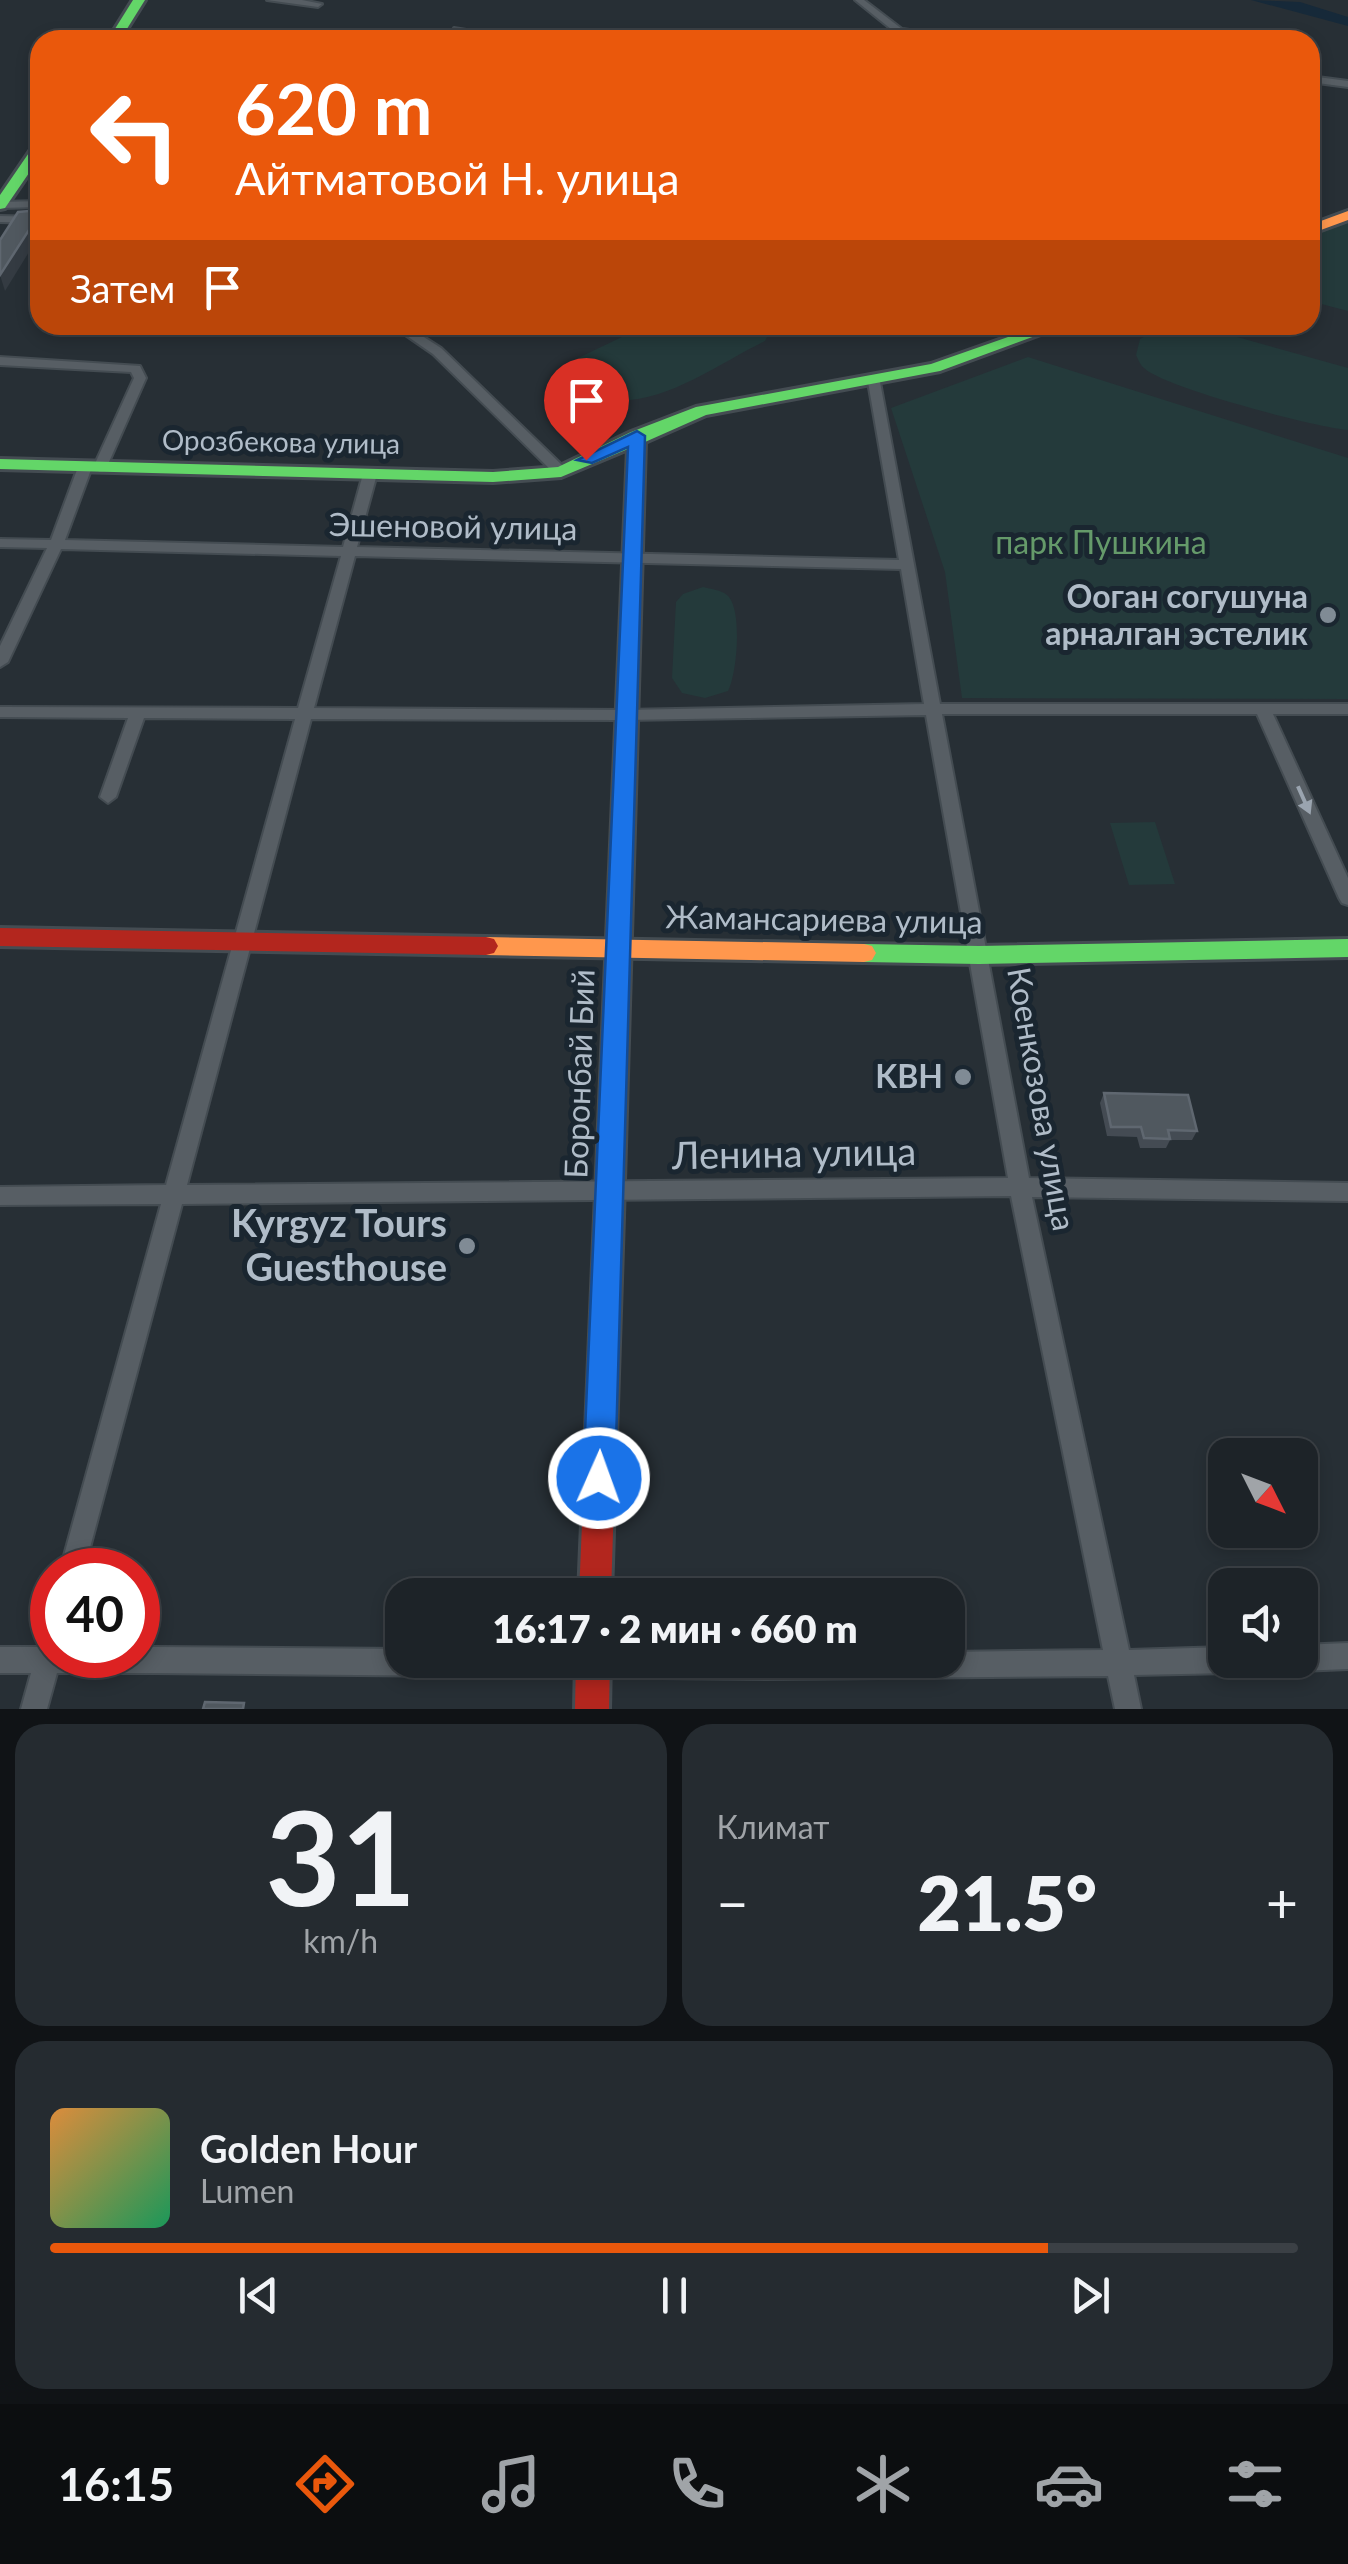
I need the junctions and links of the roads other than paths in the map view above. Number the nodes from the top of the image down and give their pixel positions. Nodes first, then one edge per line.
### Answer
1 (139, 0) edge
2 (271, 0) edge
3 (860, 0) edge
4 (318, 4) dead end
5 (120, 30) edge
6 (892, 30) edge
7 (1320, 80) edge
8 (1348, 84) edge
9 (30, 163) edge
10 (30, 204) edge
11 (0, 205) edge
12 (1348, 215) edge
13 (0, 219) edge
14 (30, 220) edge
15 (1320, 226) edge
16 (412, 335) edge
17 (1028, 335) edge
18 (0, 360) edge
19 (874, 382) junction
20 (637, 436) junction
21 (0, 464) edge
22 (93, 467) junction
23 (560, 472) junction
24 (370, 474) junction
25 (0, 544) edge
26 (56, 545) junction
27 (348, 552) junction
28 (632, 558) junction
29 (904, 565) junction
30 (0, 662) edge
31 (935, 709) junction
32 (1348, 710) edge
33 (139, 711) junction
34 (305, 711) junction
35 (1263, 711) junction
36 (0, 712) edge
37 (625, 715) junction
38 (108, 797) dead end
39 (1348, 898) edge
40 (0, 937) edge
41 (242, 942) junction
42 (1348, 948) edge
43 (616, 950) junction
44 (980, 955) junction
45 (1020, 1187) junction
46 (608, 1191) junction
47 (1348, 1192) edge
48 (0, 1196) edge
49 (173, 1196) junction
50 (78, 1548) edge
51 (596, 1578) edge
52 (160, 1653) edge
53 (30, 1655) edge
54 (1348, 1656) edge
55 (1318, 1657) edge
56 (385, 1658) edge
57 (0, 1660) edge
58 (1208, 1661) edge
59 (965, 1663) edge
60 (1120, 1664) junction
61 (43, 1678) edge
62 (593, 1678) edge
63 (34, 1709) edge
64 (592, 1709) edge
65 (1128, 1709) edge

1 - 5 main road
2 - 4 street
3 - 6 street
7 - 8 street
9 - 11 main road
10 - 11 street
12 - 15 main road
13 - 14 street
16 - 23 street
17 - 19 main road
18 - 22 street
19 - 20 main road
19 - 29 street, Коенкозова улица
20 - 23 main road
20 - 28 main road, Боронбай Бий
21 - 22 main road, Орозбекова улица
22 - 24 main road, Орозбекова улица
22 - 26 street
23 - 24 main road, Орозбекова улица
24 - 27 street
25 - 26 street, Эшеновой улица
26 - 27 street, Эшеновой улица
26 - 30 street
27 - 28 street, Эшеновой улица
27 - 34 street
28 - 29 street, Эшеновой улица
28 - 37 main road, Боронбай Бий
29 - 31 street, Коенкозова улица
31 - 35 street
31 - 37 street
31 - 44 street, Коенкозова улица
32 - 35 street
33 - 34 street
33 - 36 street
33 - 38 street
34 - 37 street
34 - 41 street
35 -> 39 street
37 - 43 main road, Боронбай Бий
40 - 41 main road, Жамансариева улица
41 - 43 main road, Жамансариева улица
41 - 49 street
42 - 44 main road, Жамансариева улица
43 - 44 main road, Жамансариева улица
43 - 46 main road, Боронбай Бий
44 - 45 street, Коенкозова улица
45 - 46 street, Ленина улица
45 - 47 street, Ленина улица
45 - 60 street, Коенкозова улица
46 - 49 street, Ленина улица
46 - 51 main road, Боронбай Бий
48 - 49 street, Ленина улица
49 - 50 street
52 - 56 street
53 - 57 street
54 - 55 street
58 - 60 street
59 - 60 street
60 - 65 street, Коенкозова улица
61 - 63 street
62 - 64 main road

